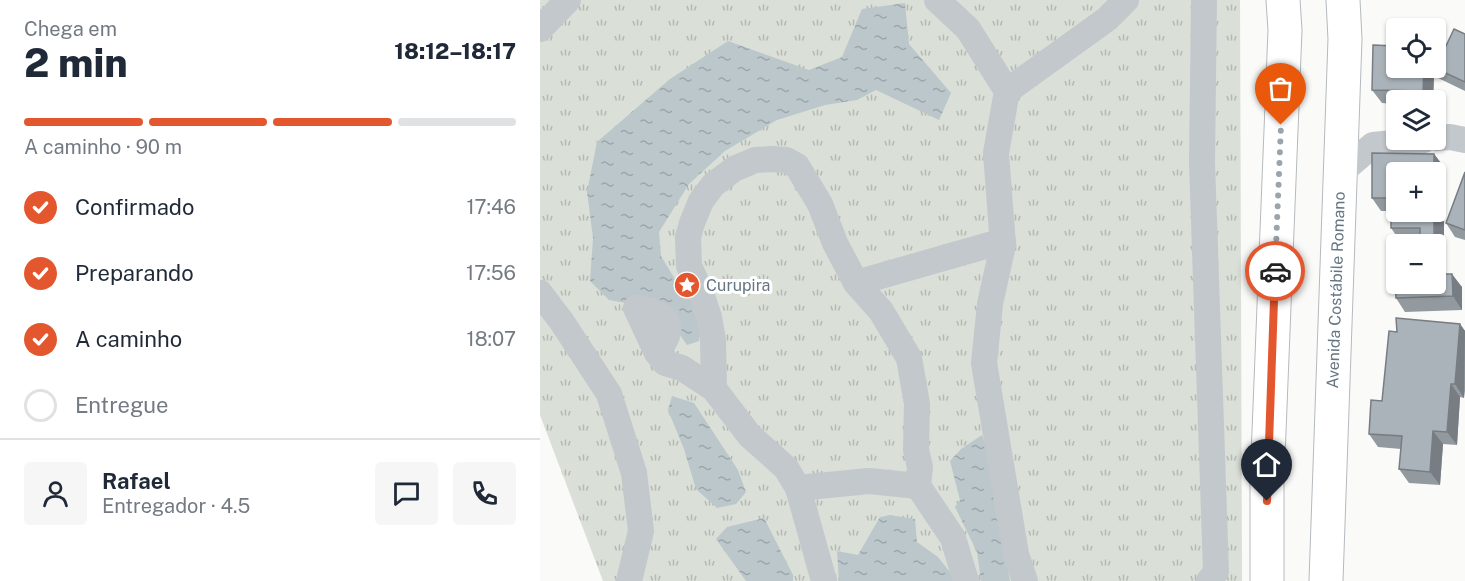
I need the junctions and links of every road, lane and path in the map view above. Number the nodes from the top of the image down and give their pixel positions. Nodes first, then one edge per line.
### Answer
1 (568, 0) edge
2 (937, 0) edge
3 (1126, 0) edge
4 (1204, 0) edge
5 (1283, 0) edge
6 (1343, 0) edge
7 (542, 17) edge
8 (1007, 91) junction
9 (1341, 125) junction
10 (1446, 137) edge
11 (1465, 140) edge
12 (1386, 144) edge
13 (1372, 145) junction
14 (1340, 173) junction
15 (1003, 241) junction
16 (856, 284) junction
17 (540, 293) edge
18 (657, 353) dead end
19 (714, 389) junction
20 (918, 486) junction
21 (798, 488) junction
22 (630, 581) edge
23 (824, 581) edge
24 (966, 581) edge
25 (1025, 581) edge
26 (1209, 581) edge
27 (1267, 581) edge
28 (1326, 581) edge

1 - 7 street
2 - 8 street
3 - 8 street
4 - 26 street
5 - 27 main road
6 - 9 main road, Avenida Costábile Romano
8 - 15 street
9 - 13 street
9 - 14 main road, Avenida Costábile Romano
10 - 11 street
12 - 13 street
13 - 14 street
14 - 28 main road, Avenida Costábile Romano
15 - 16 street
15 - 25 street
16 - 19 street
16 - 20 street
17 - 22 street
18 - 19 street
19 - 21 street
20 - 21 street
20 - 24 street
21 - 23 street

